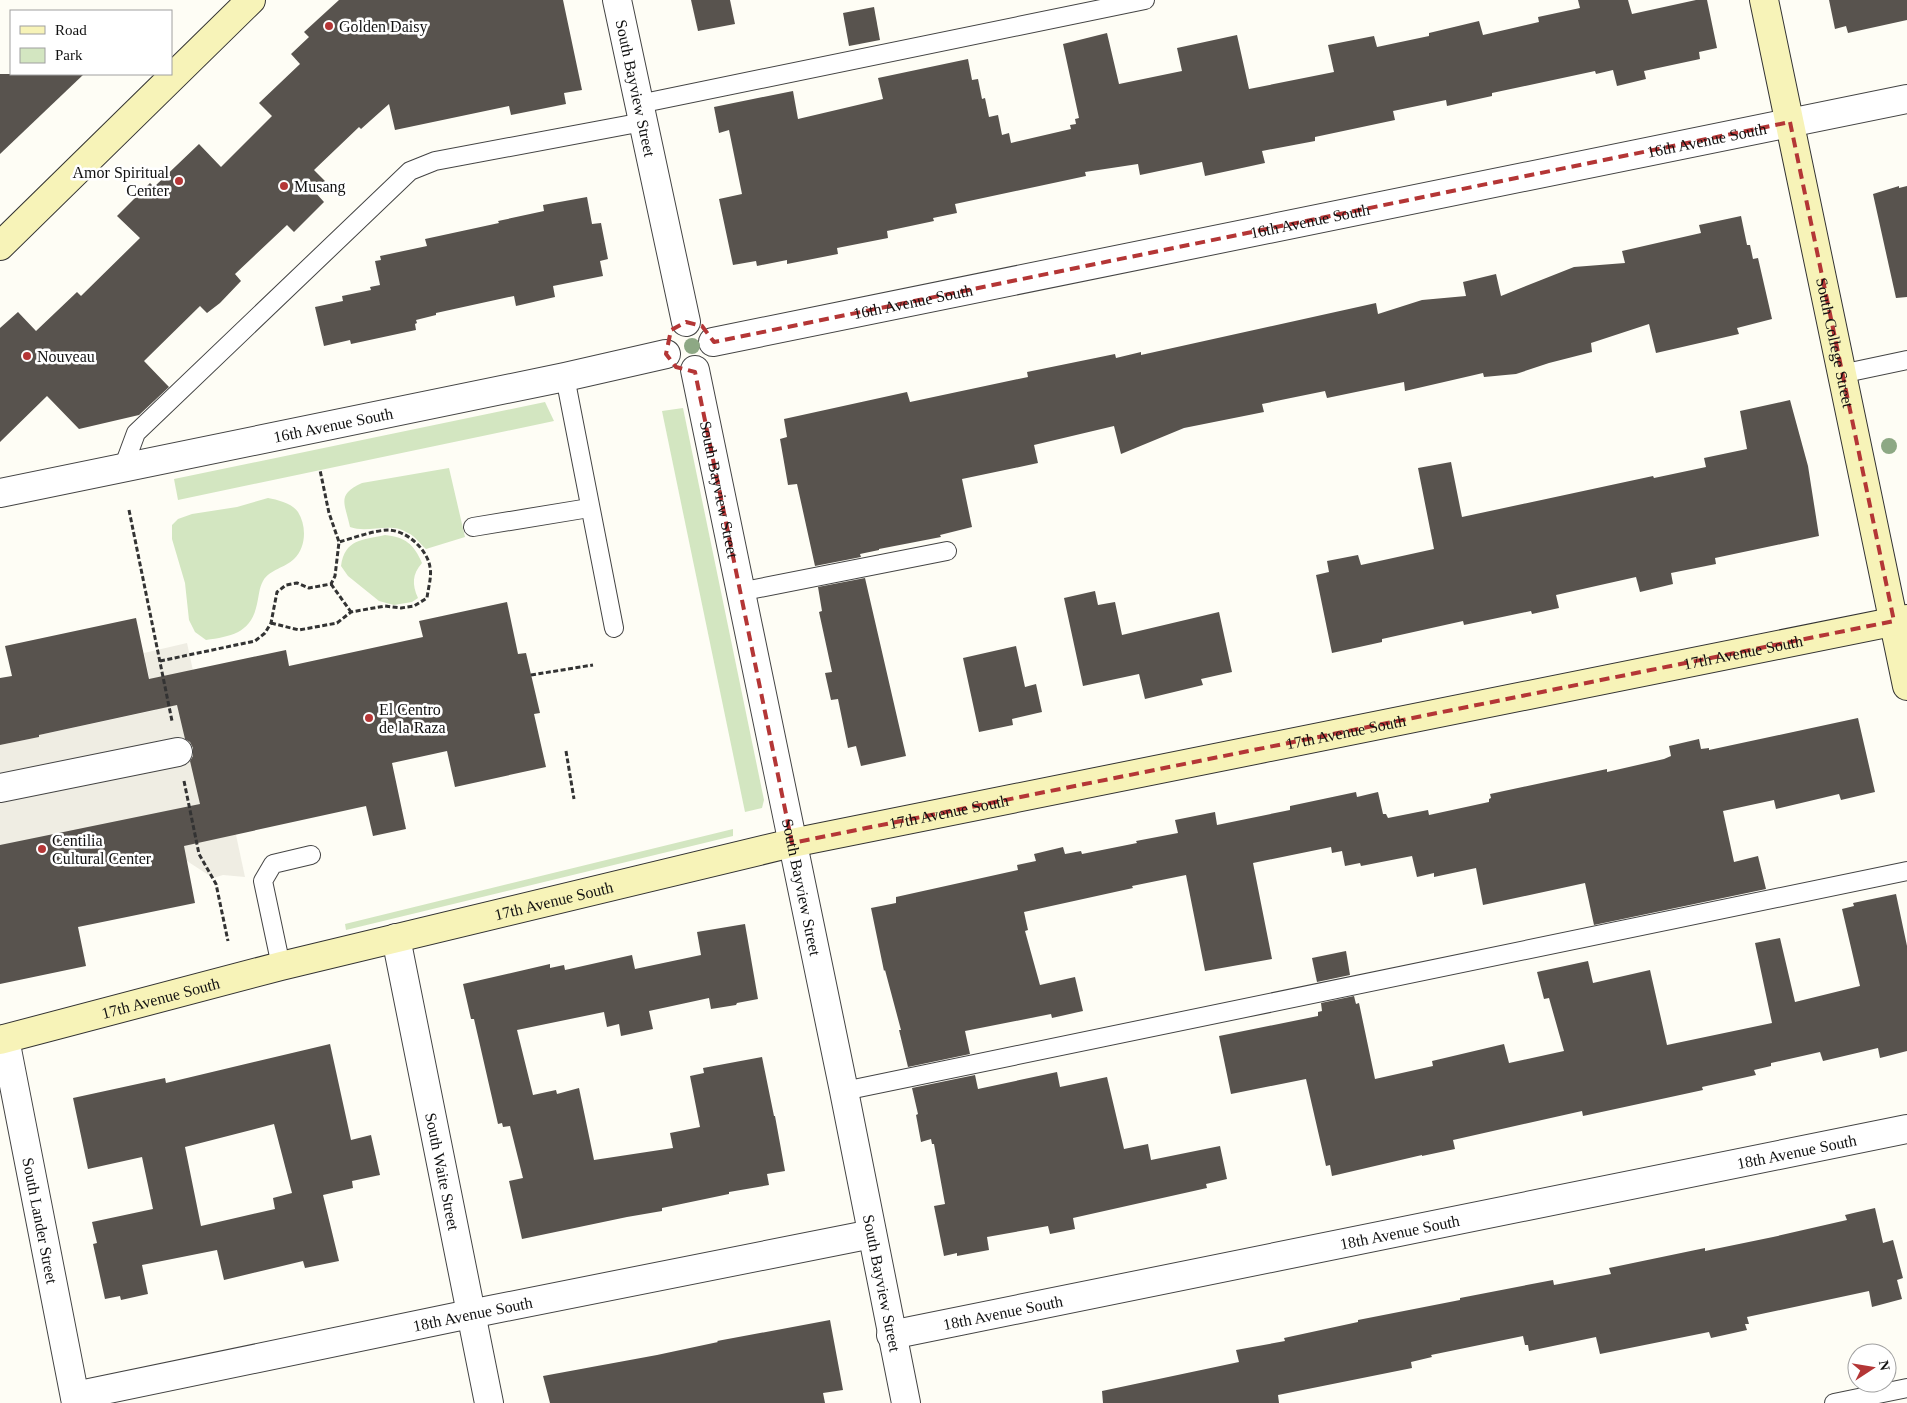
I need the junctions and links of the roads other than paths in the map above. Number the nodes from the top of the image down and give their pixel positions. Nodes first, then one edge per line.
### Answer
1 (251, 0) edge
2 (617, 0) edge
3 (1145, 0) edge
4 (1764, 0) edge
5 (1907, 99) edge
6 (641, 113) junction
7 (1790, 122) junction
8 (0, 246) edge
9 (686, 322) junction
10 (713, 342) junction
11 (666, 354) junction
12 (1907, 360) edge
13 (695, 370) junction
14 (1842, 374) junction
15 (564, 377) junction
16 (123, 468) junction
17 (0, 493) edge
18 (590, 508) junction
19 (473, 527) dead end
20 (947, 551) dead end
21 (740, 592) junction
22 (1900, 620) edge
23 (614, 628) dead end
24 (1907, 686) edge
25 (178, 752) dead end
26 (0, 788) edge
27 (792, 843) junction
28 (311, 856) dead end
29 (1907, 871) edge
30 (396, 938) junction
31 (280, 966) junction
32 (2, 1040) edge
33 (844, 1091) junction
34 (1907, 1129) edge
35 (872, 1234) junction
36 (470, 1314) junction
37 (892, 1334) junction
38 (1907, 1388) edge
39 (76, 1399) edge
40 (489, 1403) edge
41 (906, 1403) edge
42 (1834, 1403) edge

1 - 8 street
2 - 6 street, South Bayview Street
3 - 6 lane
4 - 7 street, South College Street
5 - 7 street, 16th Avenue South
6 - 9 street, South Bayview Street
6 - 16 lane
7 - 10 street, 16th Avenue South
7 - 14 street, South College Street
9 - 10 street
9 - 11 street
10 - 13 street
11 - 13 street
11 - 15 street, 16th Avenue South
12 - 14 lane
13 - 21 street, South Bayview Street
14 - 22 street, South College Street
15 - 16 street, 16th Avenue South
15 - 18 lane
16 - 17 street, 16th Avenue South
18 - 19 lane
18 - 23 lane
20 - 21 lane
21 - 27 street, South Bayview Street
22 - 24 street, South College Street
22 - 27 street, 17th Avenue South
25 - 26 street
27 - 30 street, 17th Avenue South
27 - 33 street, South Bayview Street
28 - 31 lane
29 - 33 lane
30 - 31 street, 17th Avenue South
30 - 36 street, South Waite Street
31 - 32 street, 17th Avenue South
32 - 39 street, South Lander Street
33 - 35 street, South Bayview Street
34 - 37 street, 18th Avenue South
35 - 36 street, 18th Avenue South
35 - 37 street, South Bayview Street
36 - 39 street, 18th Avenue South
36 - 40 street, South Waite Street
37 - 41 street, South Bayview Street
38 - 42 lane

